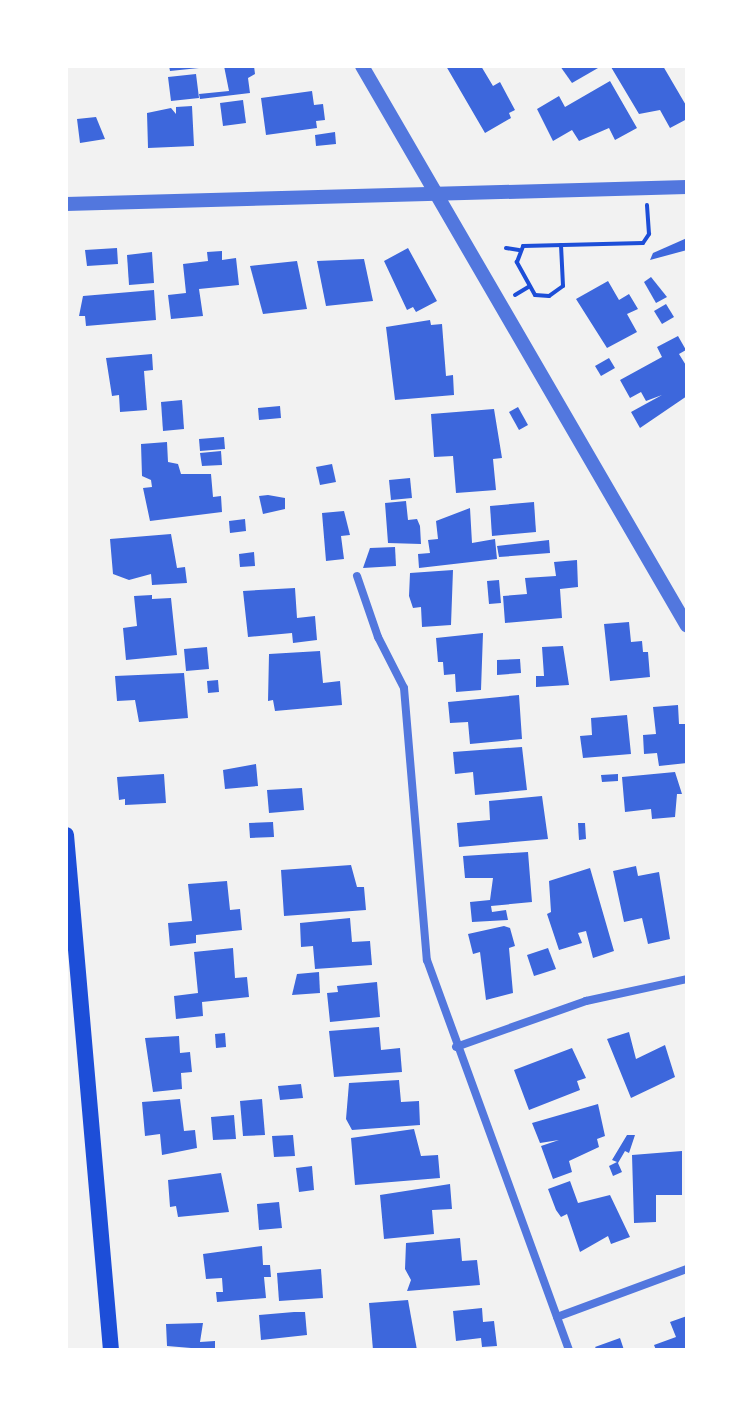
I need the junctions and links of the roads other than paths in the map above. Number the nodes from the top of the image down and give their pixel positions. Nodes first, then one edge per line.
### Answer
1 (362, 66) edge
2 (687, 187) edge
3 (433, 193) junction
4 (66, 204) edge
5 (357, 576) dead end
6 (687, 626) edge
7 (66, 835) edge
8 (687, 979) edge
9 (74, 999) edge
10 (456, 1047) junction
11 (687, 1269) edge
12 (557, 1317) junction
13 (111, 1350) edge
14 (569, 1350) edge

1 - 3 street
2 - 3 street
3 - 4 street
3 - 6 street
5 - 10 street
7 - 9 main road
8 - 10 street
9 - 13 main road
10 - 12 street
11 - 12 street
12 - 14 street

